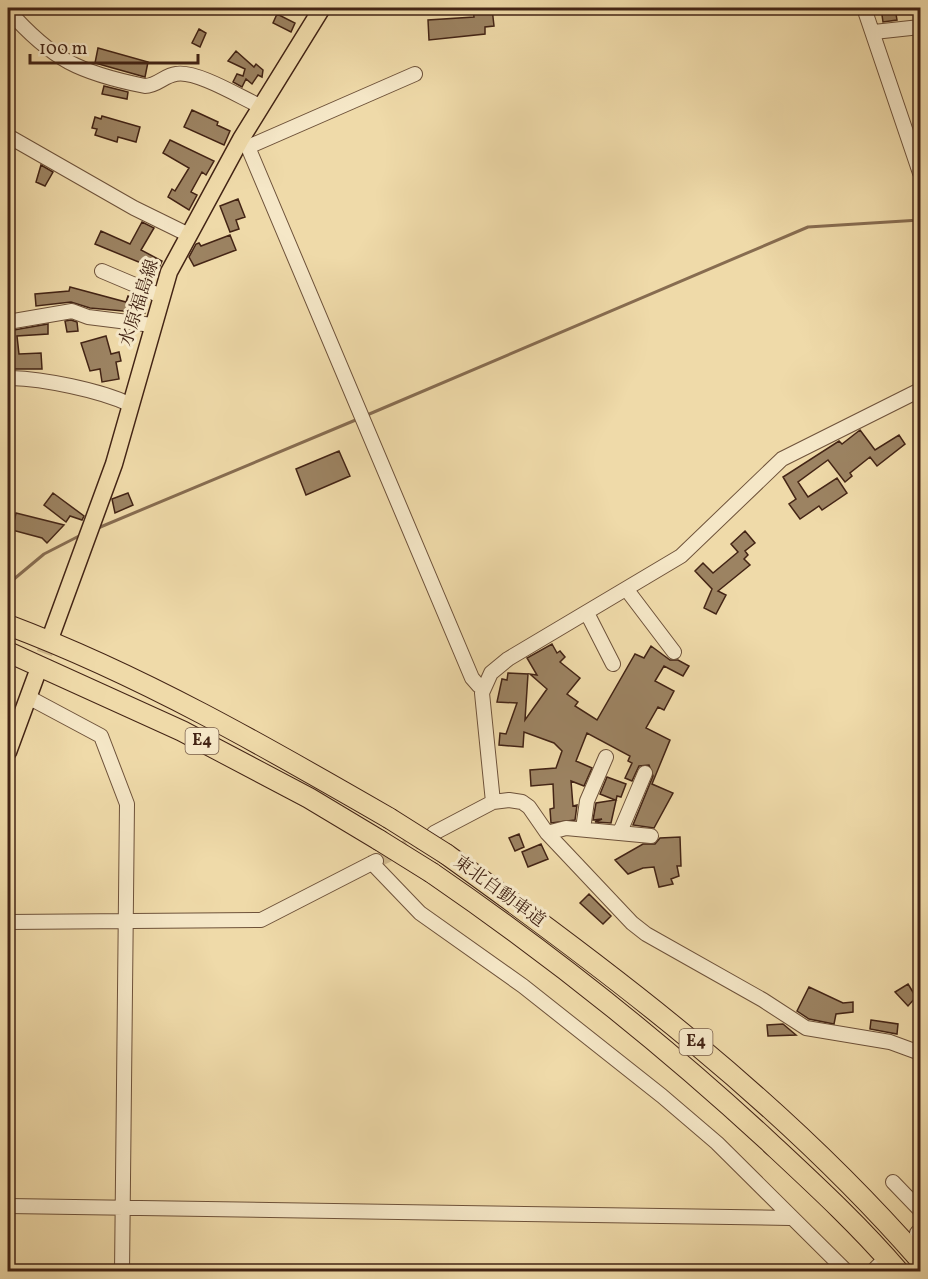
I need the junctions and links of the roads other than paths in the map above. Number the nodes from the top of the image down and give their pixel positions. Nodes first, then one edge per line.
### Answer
1 (322, 8) edge
2 (864, 8) edge
3 (8, 10) edge
4 (921, 27) edge
5 (874, 32) junction
6 (415, 74) dead end
7 (260, 106) junction
8 (8, 136) edge
9 (244, 143) junction
10 (921, 173) edge
11 (187, 234) junction
12 (102, 271) dead end
13 (161, 296) junction
14 (8, 322) edge
15 (152, 325) junction
16 (11, 378) dead end
17 (921, 390) edge
18 (129, 404) junction
19 (627, 590) junction
20 (587, 613) junction
21 (8, 625) edge
22 (42, 635) junction
23 (674, 652) dead end
24 (13, 654) edge
25 (613, 664) dead end
26 (36, 676) tunnel mouth
27 (484, 686) junction
28 (28, 697) junction
29 (8, 752) edge
30 (606, 757) dead end
31 (645, 773) dead end
32 (493, 802) junction
33 (583, 829) junction
34 (620, 832) junction
35 (434, 833) tunnel mouth
36 (546, 833) junction
37 (651, 836) dead end
38 (8, 922) edge
39 (125, 923) junction
40 (921, 1053) edge
41 (893, 1182) dead end
42 (8, 1206) edge
43 (122, 1208) junction
44 (921, 1210) edge
45 (790, 1218) junction
46 (921, 1260) edge
47 (122, 1272) edge
48 (847, 1272) edge
49 (899, 1272) edge

1 - 7 main road, 水原福島線
2 - 5 street
3 - 7 street
4 - 5 street
5 - 10 street
6 - 9 street
7 - 9 main road, 水原福島線
8 - 11 street
9 - 11 main road, 水原福島線
9 - 27 street
11 - 13 main road, 水原福島線
12 - 13 street
13 - 15 main road, 水原福島線
14 - 15 street
15 - 18 main road, 水原福島線
16 - 18 street
17 - 19 street
18 - 22 main road, 水原福島線
19 - 20 street
19 - 23 street
20 - 25 street
20 - 27 street
21 - 22 highway, 東北自動車道 / E4
22 - 46 highway, 東北自動車道 / E4, bridge
24 - 49 highway, 東北自動車道 / E4, bridge
26 - 28 main road
27 - 32 street
28 - 29 main road
28 - 39 street
30 - 33 street
31 - 34 street
32 - 35 street
32 - 36 street
33 - 34 street
33 - 36 street
34 - 37 street
36 - 40 street
38 - 39 street
39 - 43 street
39 - 45 street
41 - 44 street
42 - 43 street
43 - 45 street
43 - 47 street
45 - 48 street

